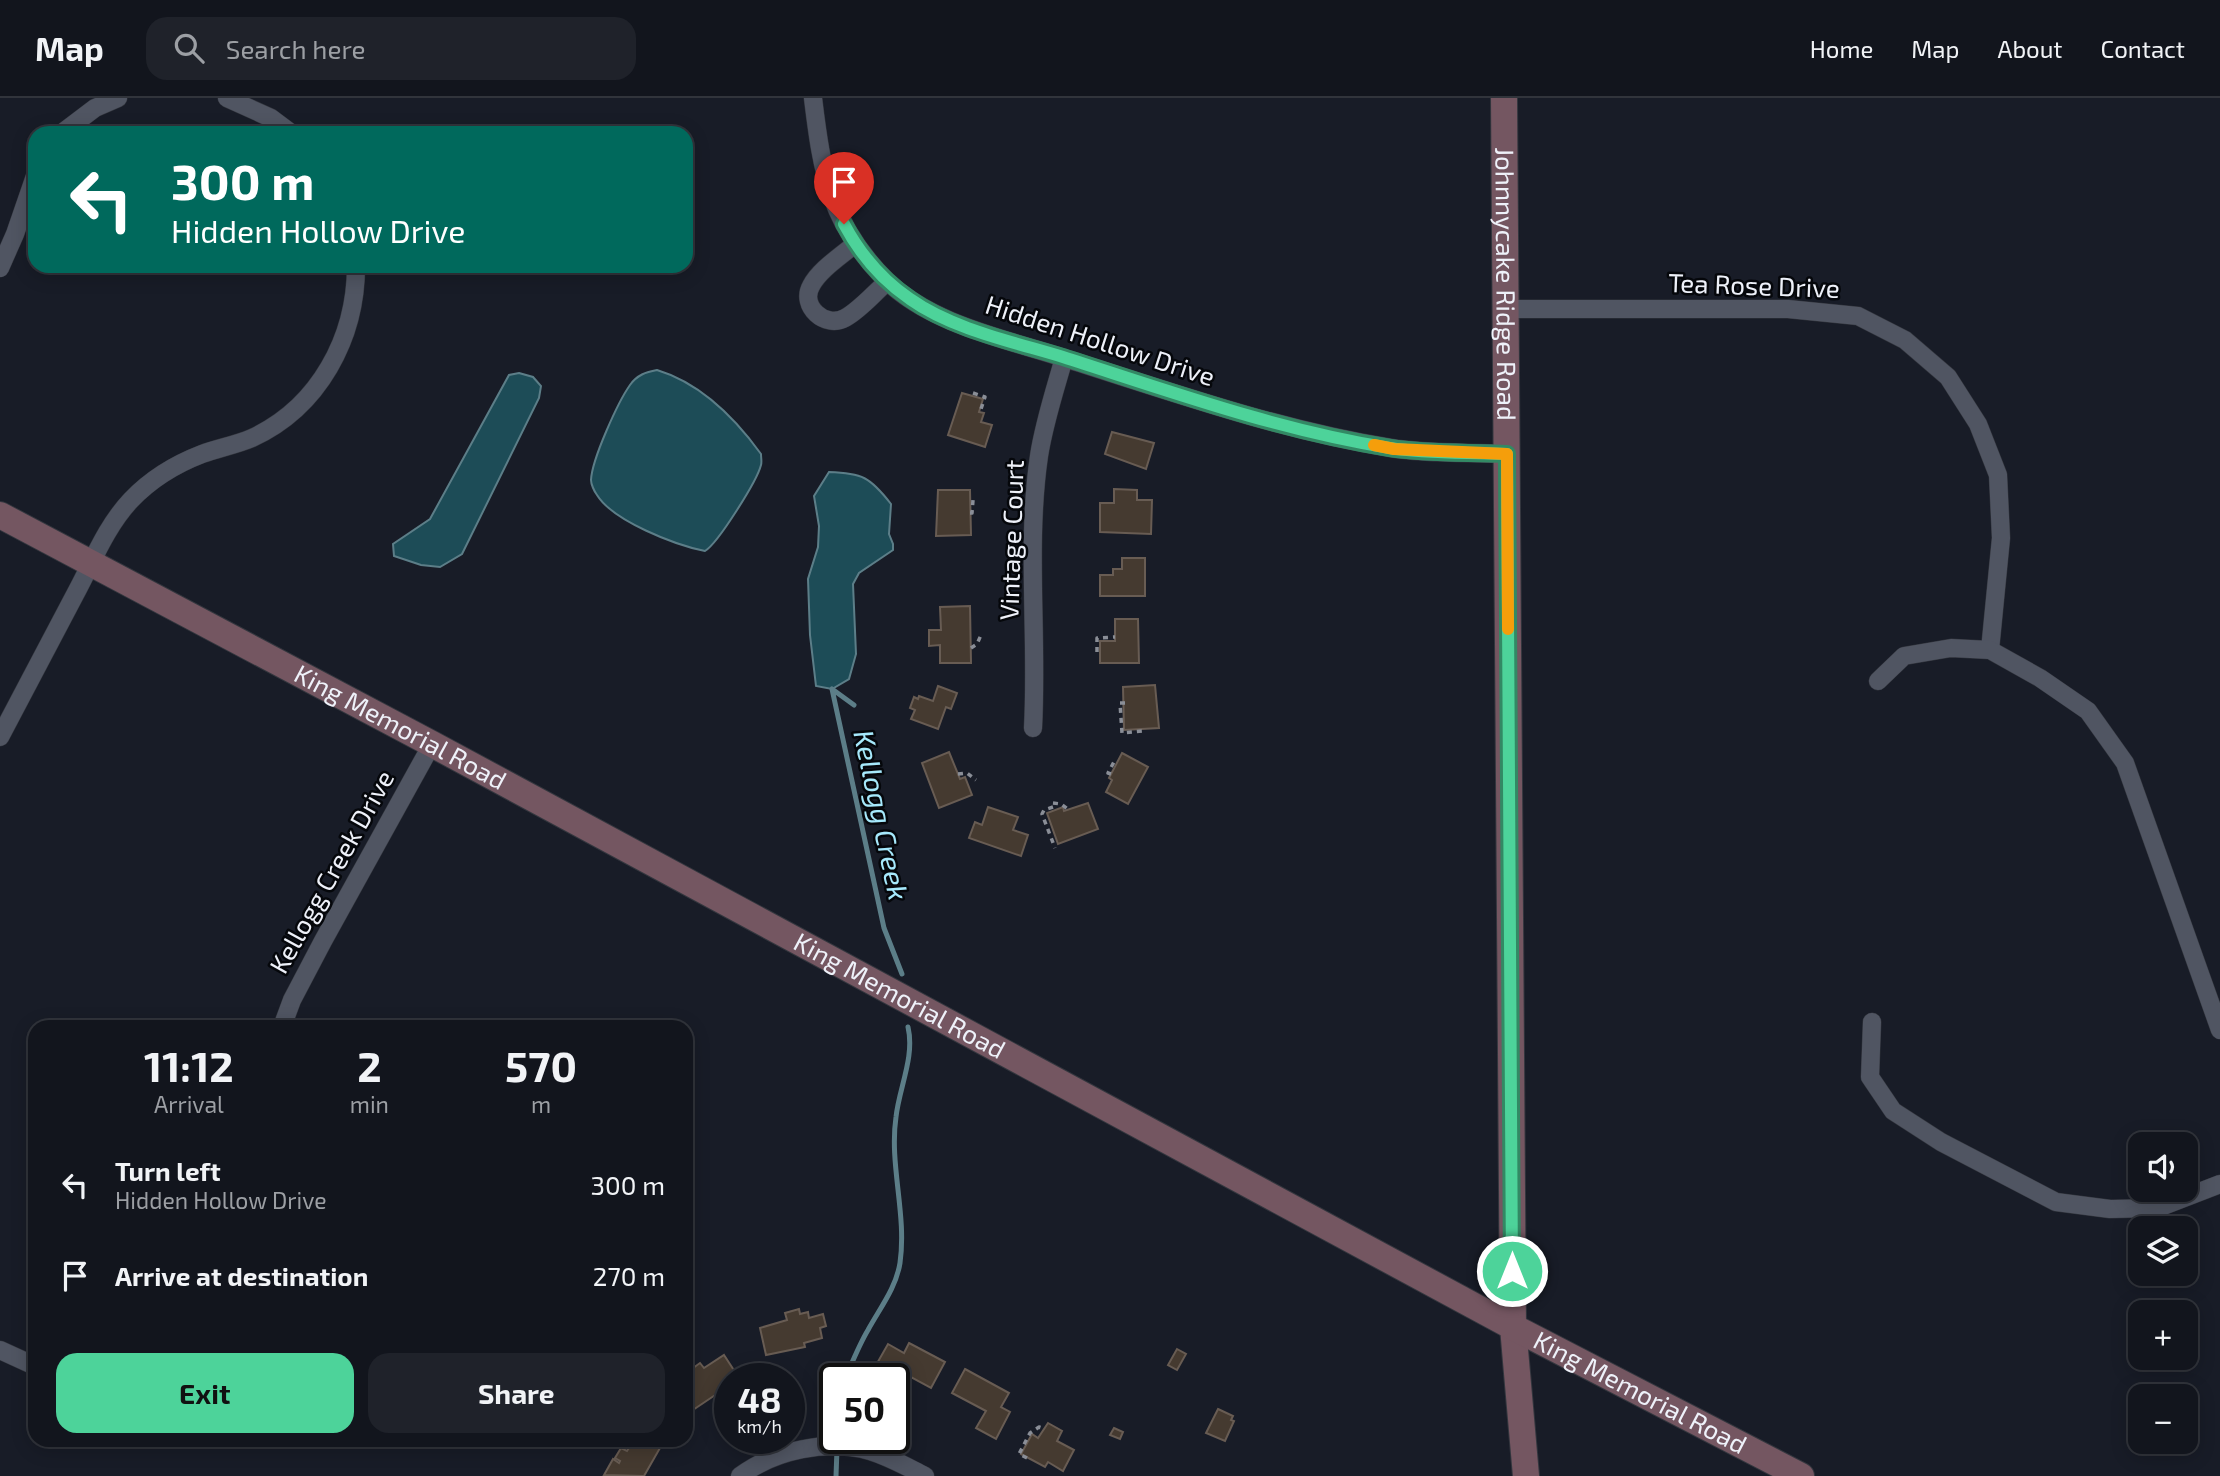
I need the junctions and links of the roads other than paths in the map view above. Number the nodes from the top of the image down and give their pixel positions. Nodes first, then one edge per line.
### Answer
1 (118, 98) edge
2 (227, 98) edge
3 (813, 98) edge
4 (1504, 98) edge
5 (71, 126) edge
6 (282, 126) edge
7 (28, 196) edge
8 (855, 244) junction
9 (0, 268) edge
10 (356, 273) edge
11 (887, 282) junction
12 (1505, 309) junction
13 (1064, 358) junction
14 (1507, 454) junction
15 (0, 515) edge
16 (91, 564) junction
17 (1990, 650) junction
18 (1878, 681) dead end
19 (1033, 728) dead end
20 (0, 737) edge
21 (432, 744) junction
22 (285, 1020) edge
23 (1872, 1022) dead end
24 (2220, 1030) edge
25 (2220, 1184) edge
26 (1513, 1327) junction
27 (0, 1350) edge
28 (28, 1363) edge
29 (740, 1476) edge
30 (925, 1476) edge
31 (1527, 1476) edge
32 (1801, 1476) edge

1 - 5 street
2 - 6 street
3 - 8 street, Hidden Hollow Drive
4 - 12 street, Johnnycake Ridge Road
7 - 9 street
8 - 11 street, Hidden Hollow Drive
8 - 11 street
10 - 16 street
11 - 13 street, Hidden Hollow Drive
12 - 14 street, Johnnycake Ridge Road
12 - 17 street, Tea Rose Drive
13 - 14 street, Hidden Hollow Drive
13 - 19 street, Vintage Court
14 - 26 street, Johnnycake Ridge Road
15 - 16 street, King Memorial Road
16 - 20 street
16 - 21 street, King Memorial Road
17 - 18 street
17 - 24 street
21 - 22 street, Kellogg Creek Drive
21 - 26 street, King Memorial Road
23 - 25 street
26 - 31 street, Johnnycake Ridge Road
26 - 32 street, King Memorial Road
27 - 28 street
29 - 30 street

